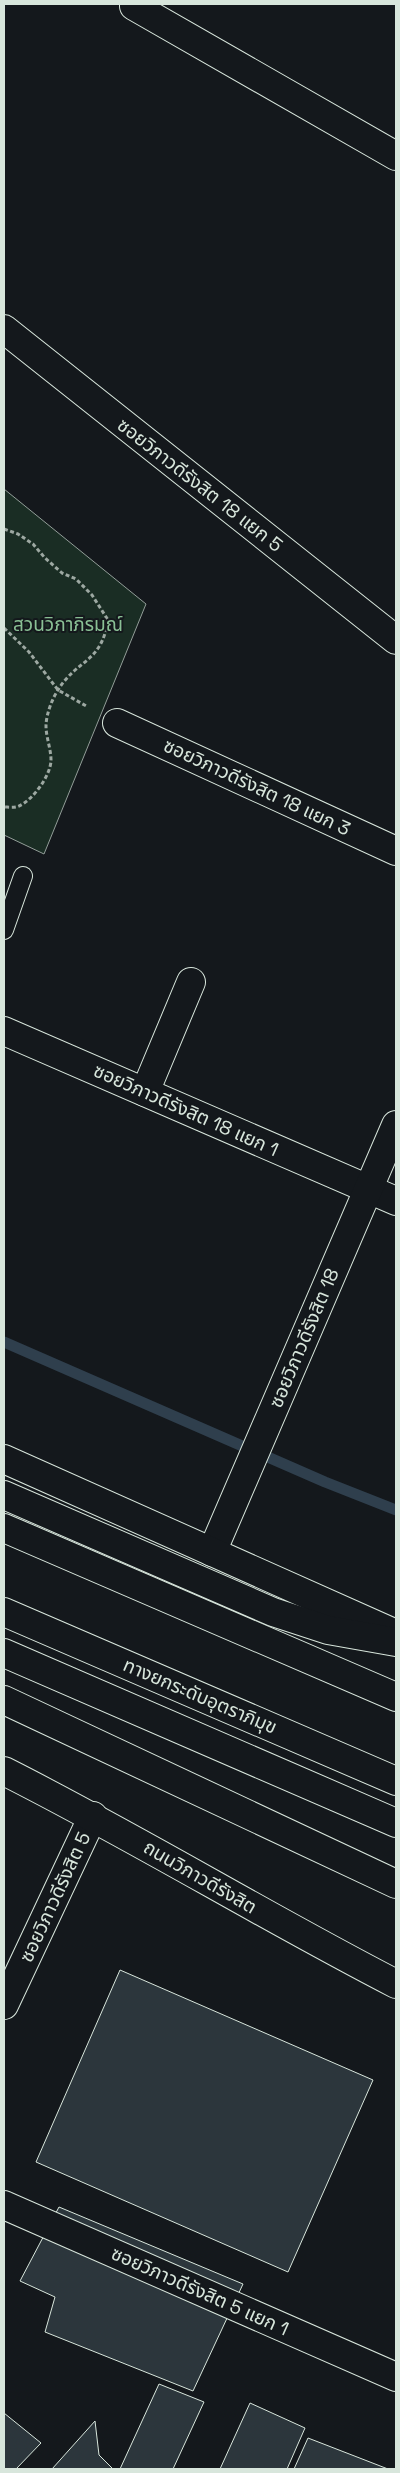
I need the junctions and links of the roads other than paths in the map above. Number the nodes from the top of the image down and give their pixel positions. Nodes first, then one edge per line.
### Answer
1 (134, 6) dead end
2 (396, 156) edge
3 (4, 329) edge
4 (396, 640) edge
5 (118, 723) dead end
6 (396, 851) edge
7 (23, 876) dead end
8 (4, 930) edge
9 (191, 982) dead end
10 (4, 1031) edge
11 (145, 1092) junction
12 (396, 1125) edge
13 (368, 1189) junction
14 (396, 1202) edge
15 (4, 1459) edge
16 (4, 1495) edge
17 (4, 1528) edge
18 (4, 1539) edge
19 (212, 1552) junction
20 (4, 1612) edge
21 (396, 1634) edge
22 (396, 1642) edge
23 (4, 1653) edge
24 (396, 1697) edge
25 (4, 1700) edge
26 (396, 1705) edge
27 (4, 1771) edge
28 (396, 1781) edge
29 (93, 1816) junction
30 (396, 1823) edge
31 (396, 1884) edge
32 (396, 1984) edge
33 (4, 2005) edge
34 (4, 2206) edge
35 (396, 2378) edge

1 - 2 main road
3 - 4 main road, ซอยวิภาวดีรังสิต 18 แยก 5
5 - 6 main road, ซอยวิภาวดีรังสิต 18 แยก 3
7 - 8 lane
9 - 11 main road
10 - 11 main road, ซอยวิภาวดีรังสิต 18 แยก 1
11 - 13 main road, ซอยวิภาวดีรังสิต 18 แยก 1
12 - 13 main road, ซอยวิภาวดีรังสิต 18
13 - 14 main road, ซอยวิภาวดีรังสิต 18 แยก 1
13 - 19 main road, ซอยวิภาวดีรังสิต 18
15 - 19 main road
16 - 22 main road
17 - 24 main road
18 - 26 main road
19 - 21 main road
20 - 28 main road, ทางยกระดับอุตราภิมุข
23 - 30 main road
25 - 31 main road
27 - 29 main road, ถนนวิภาวดีรังสิต
29 - 32 main road, ถนนวิภาวดีรังสิต
29 - 33 main road, ซอยวิภาวดีรังสิต 5
34 - 35 main road, ซอยวิภาวดีรังสิต 5 แยก 1

